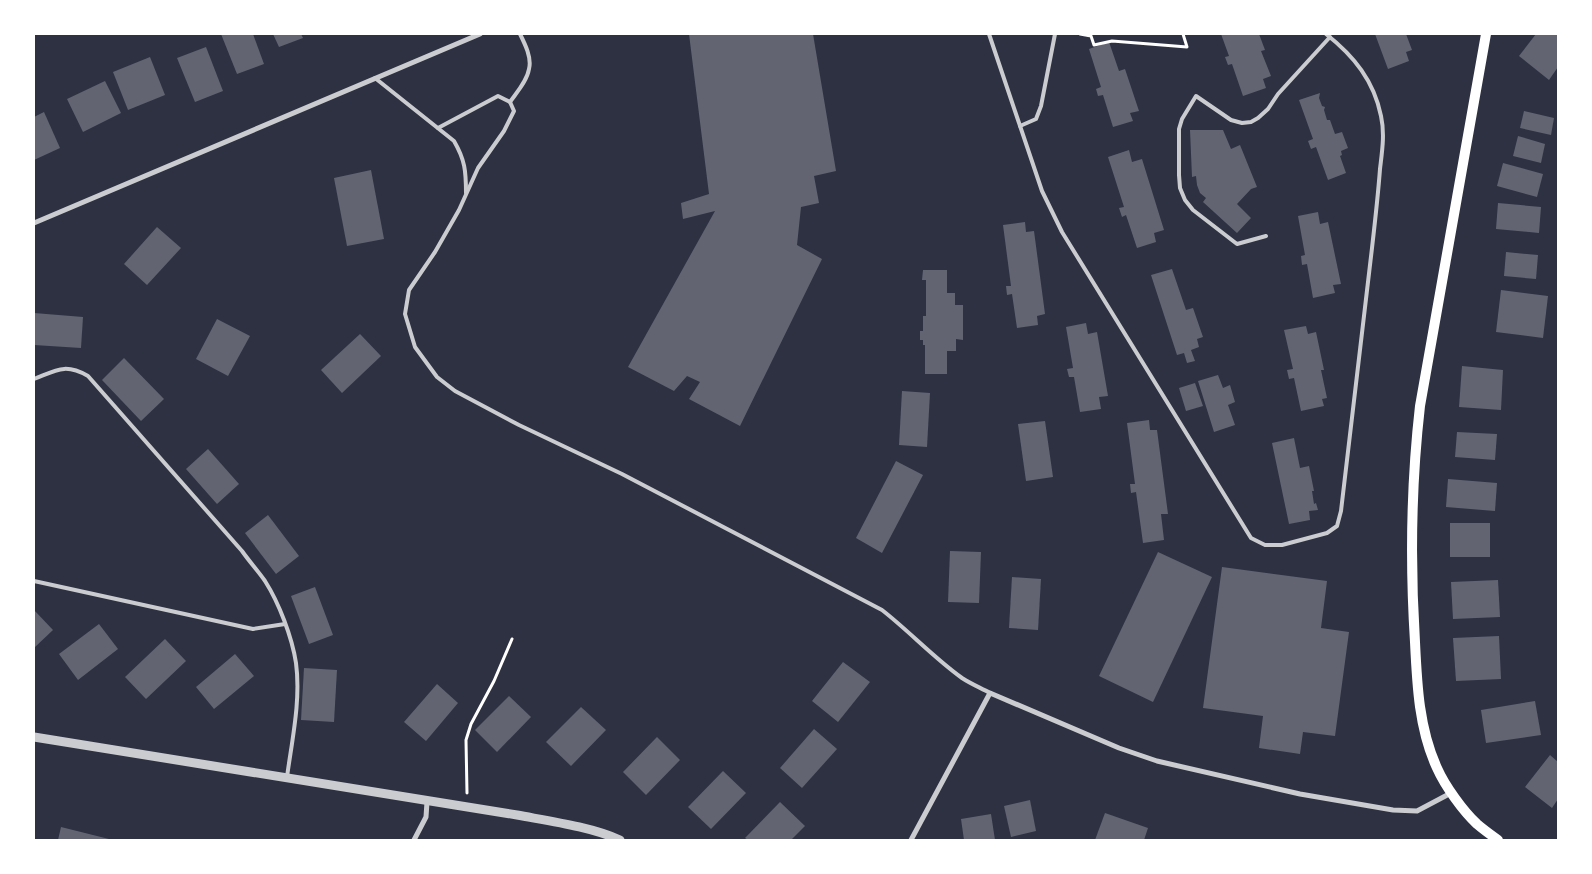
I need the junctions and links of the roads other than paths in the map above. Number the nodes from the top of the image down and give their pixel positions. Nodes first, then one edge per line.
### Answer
1 (480, 34) edge
2 (520, 34) edge
3 (989, 34) edge
4 (1055, 34) edge
5 (1486, 34) edge
6 (1328, 35) edge
7 (375, 78) junction
8 (510, 102) junction
9 (1020, 126) junction
10 (438, 128) junction
11 (466, 194) junction
12 (34, 223) edge
13 (1266, 236) dead end
14 (34, 379) edge
15 (34, 581) edge
16 (284, 624) junction
17 (990, 693) junction
18 (34, 737) edge
19 (287, 779) junction
20 (1451, 793) junction
21 (427, 802) junction
22 (414, 840) edge
23 (620, 840) edge
24 (911, 840) edge
25 (1498, 840) edge

1 - 7 street
2 - 8 lane
3 - 9 lane
4 - 9 lane
5 - 20 main road
6 - 9 lane
6 - 13 lane
7 - 10 lane
7 - 12 street
8 - 10 lane
8 - 11 lane
10 - 11 lane
11 - 17 lane
14 - 16 lane
15 - 16 lane
16 - 19 lane
17 - 20 street
17 - 24 street
18 - 19 street
19 - 21 street
20 - 25 main road
21 - 22 street
21 - 23 street

